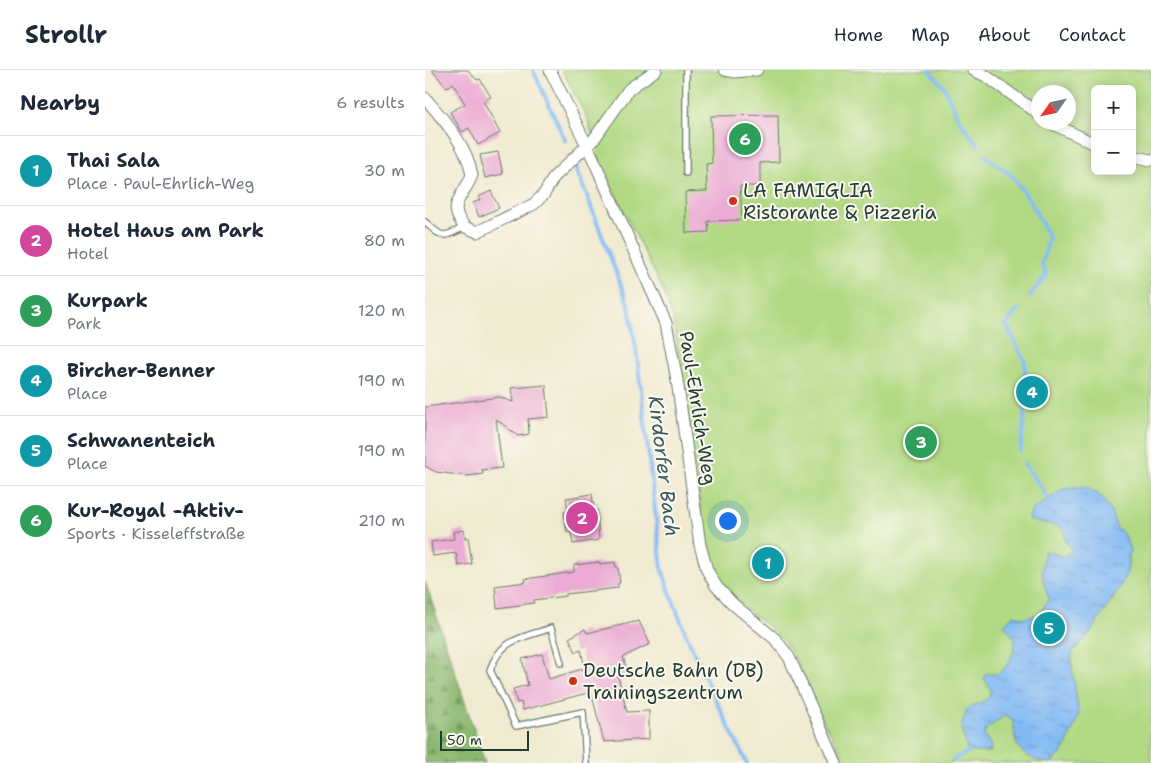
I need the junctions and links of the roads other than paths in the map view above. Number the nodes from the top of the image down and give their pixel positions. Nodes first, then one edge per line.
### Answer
1 (550, 70) edge
2 (656, 70) edge
3 (687, 70) edge
4 (725, 70) edge
5 (757, 70) edge
6 (973, 70) edge
7 (425, 98) edge
8 (1031, 108) edge
9 (1066, 130) edge
10 (1091, 142) edge
11 (587, 146) junction
12 (1136, 157) edge
13 (1151, 160) edge
14 (687, 173) dead end
15 (425, 222) edge
16 (465, 227) junction
17 (561, 664) dead end
18 (586, 763) edge
19 (837, 763) edge

1 - 11 street, Paul-Ehrlich-Weg
2 - 11 street
3 - 14 lane
4 - 5 street
6 - 8 street
7 - 16 street
9 - 10 street
11 - 16 street
11 - 19 street, Paul-Ehrlich-Weg
12 - 13 street
15 - 16 lane
17 - 18 lane

